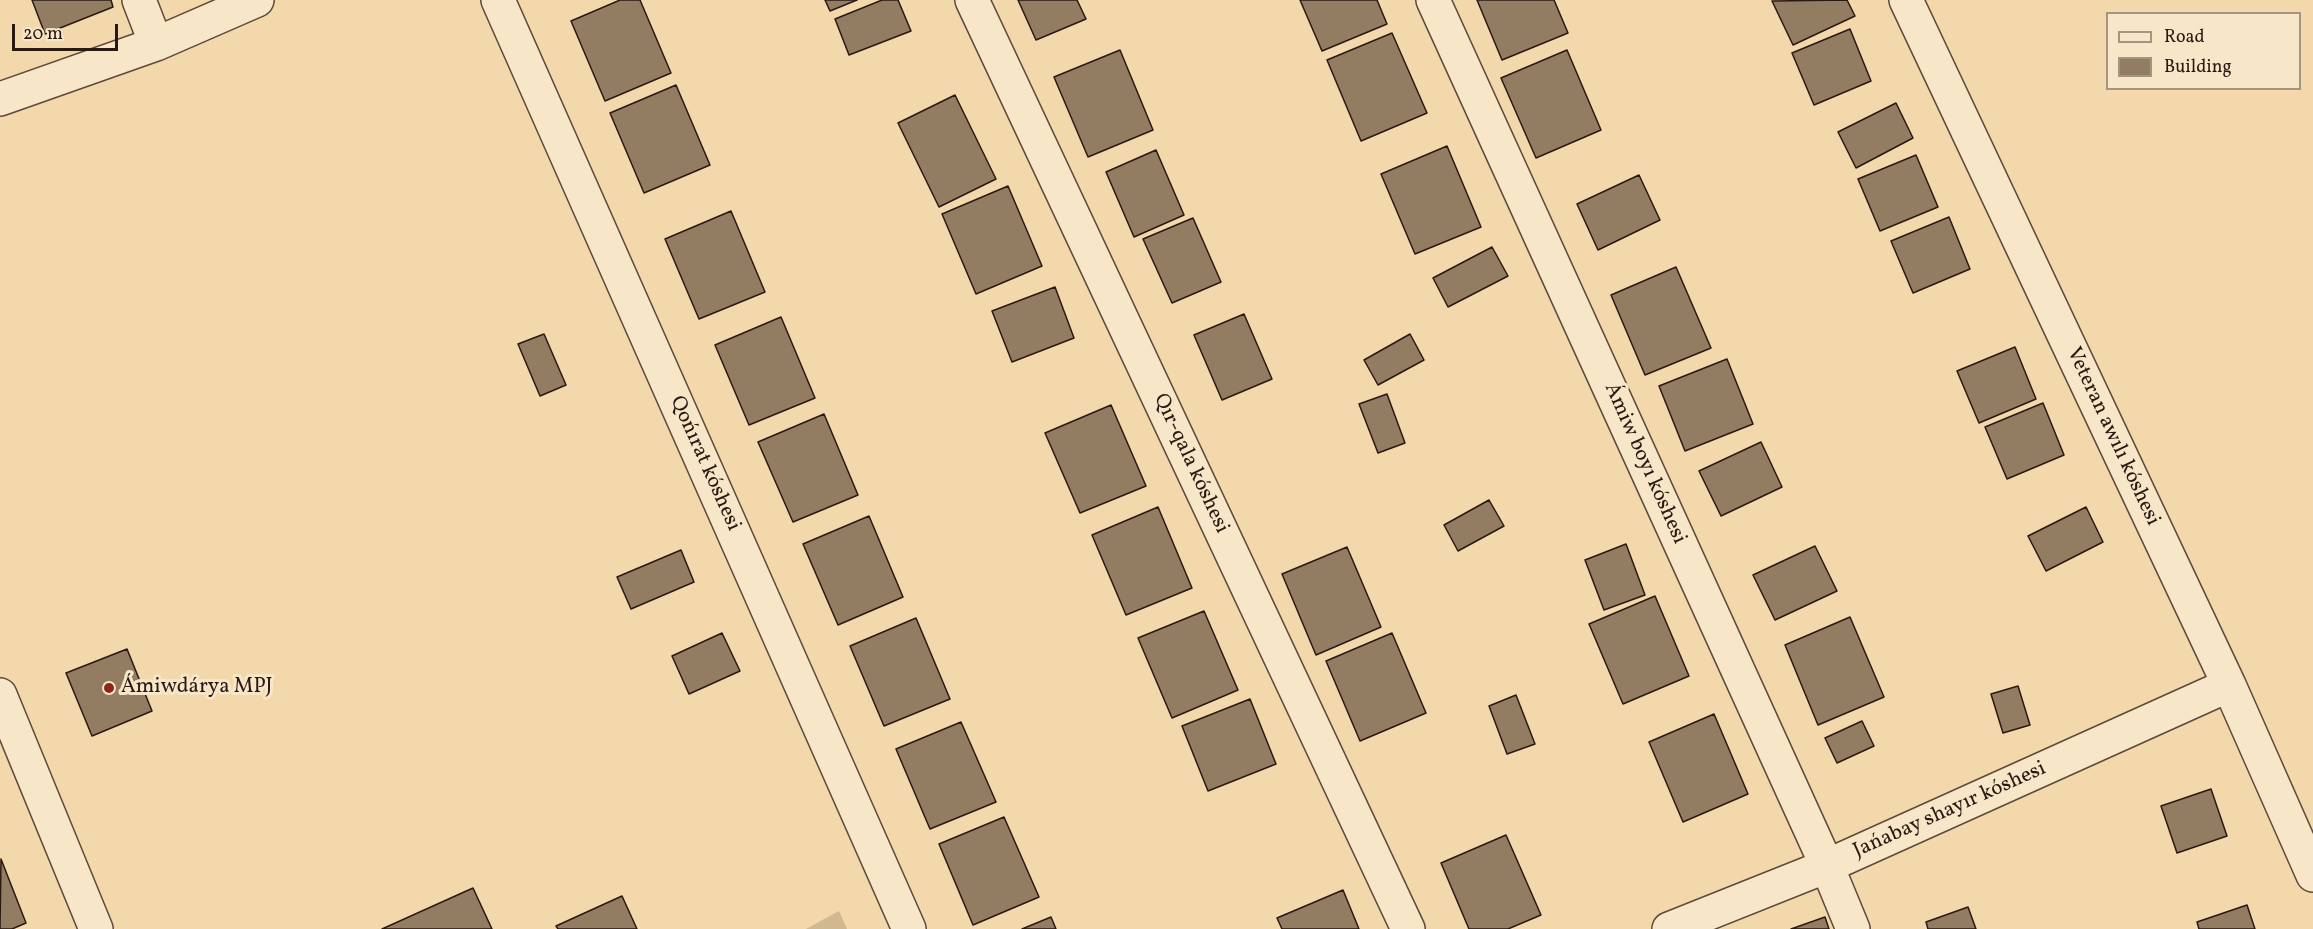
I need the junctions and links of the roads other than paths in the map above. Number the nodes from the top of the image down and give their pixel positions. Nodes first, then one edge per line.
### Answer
1 (139, 0) edge
2 (257, 0) edge
3 (498, 0) edge
4 (972, 0) edge
5 (1433, 0) edge
6 (1906, 0) edge
7 (156, 44) junction
8 (0, 99) edge
9 (2229, 685) junction
10 (0, 695) edge
11 (1827, 866) junction
12 (2313, 875) edge
13 (96, 929) edge
14 (909, 929) edge
15 (1408, 929) edge
16 (1669, 929) edge
17 (1853, 929) edge

1 - 7 street
2 - 7 street
3 - 14 street, Qońırat kóshesi
4 - 15 street, Qır-qala kóshesi
5 - 11 street, Ámiw boyı kóshesi
6 - 9 street, Veteran awılı kóshesi
7 - 8 street
9 - 11 street, Jańabay shayır kóshesi
9 - 12 street, Veteran awılı kóshesi
10 - 13 street
11 - 16 street, Jańabay shayır kóshesi
11 - 17 street, Ámiw boyı kóshesi

